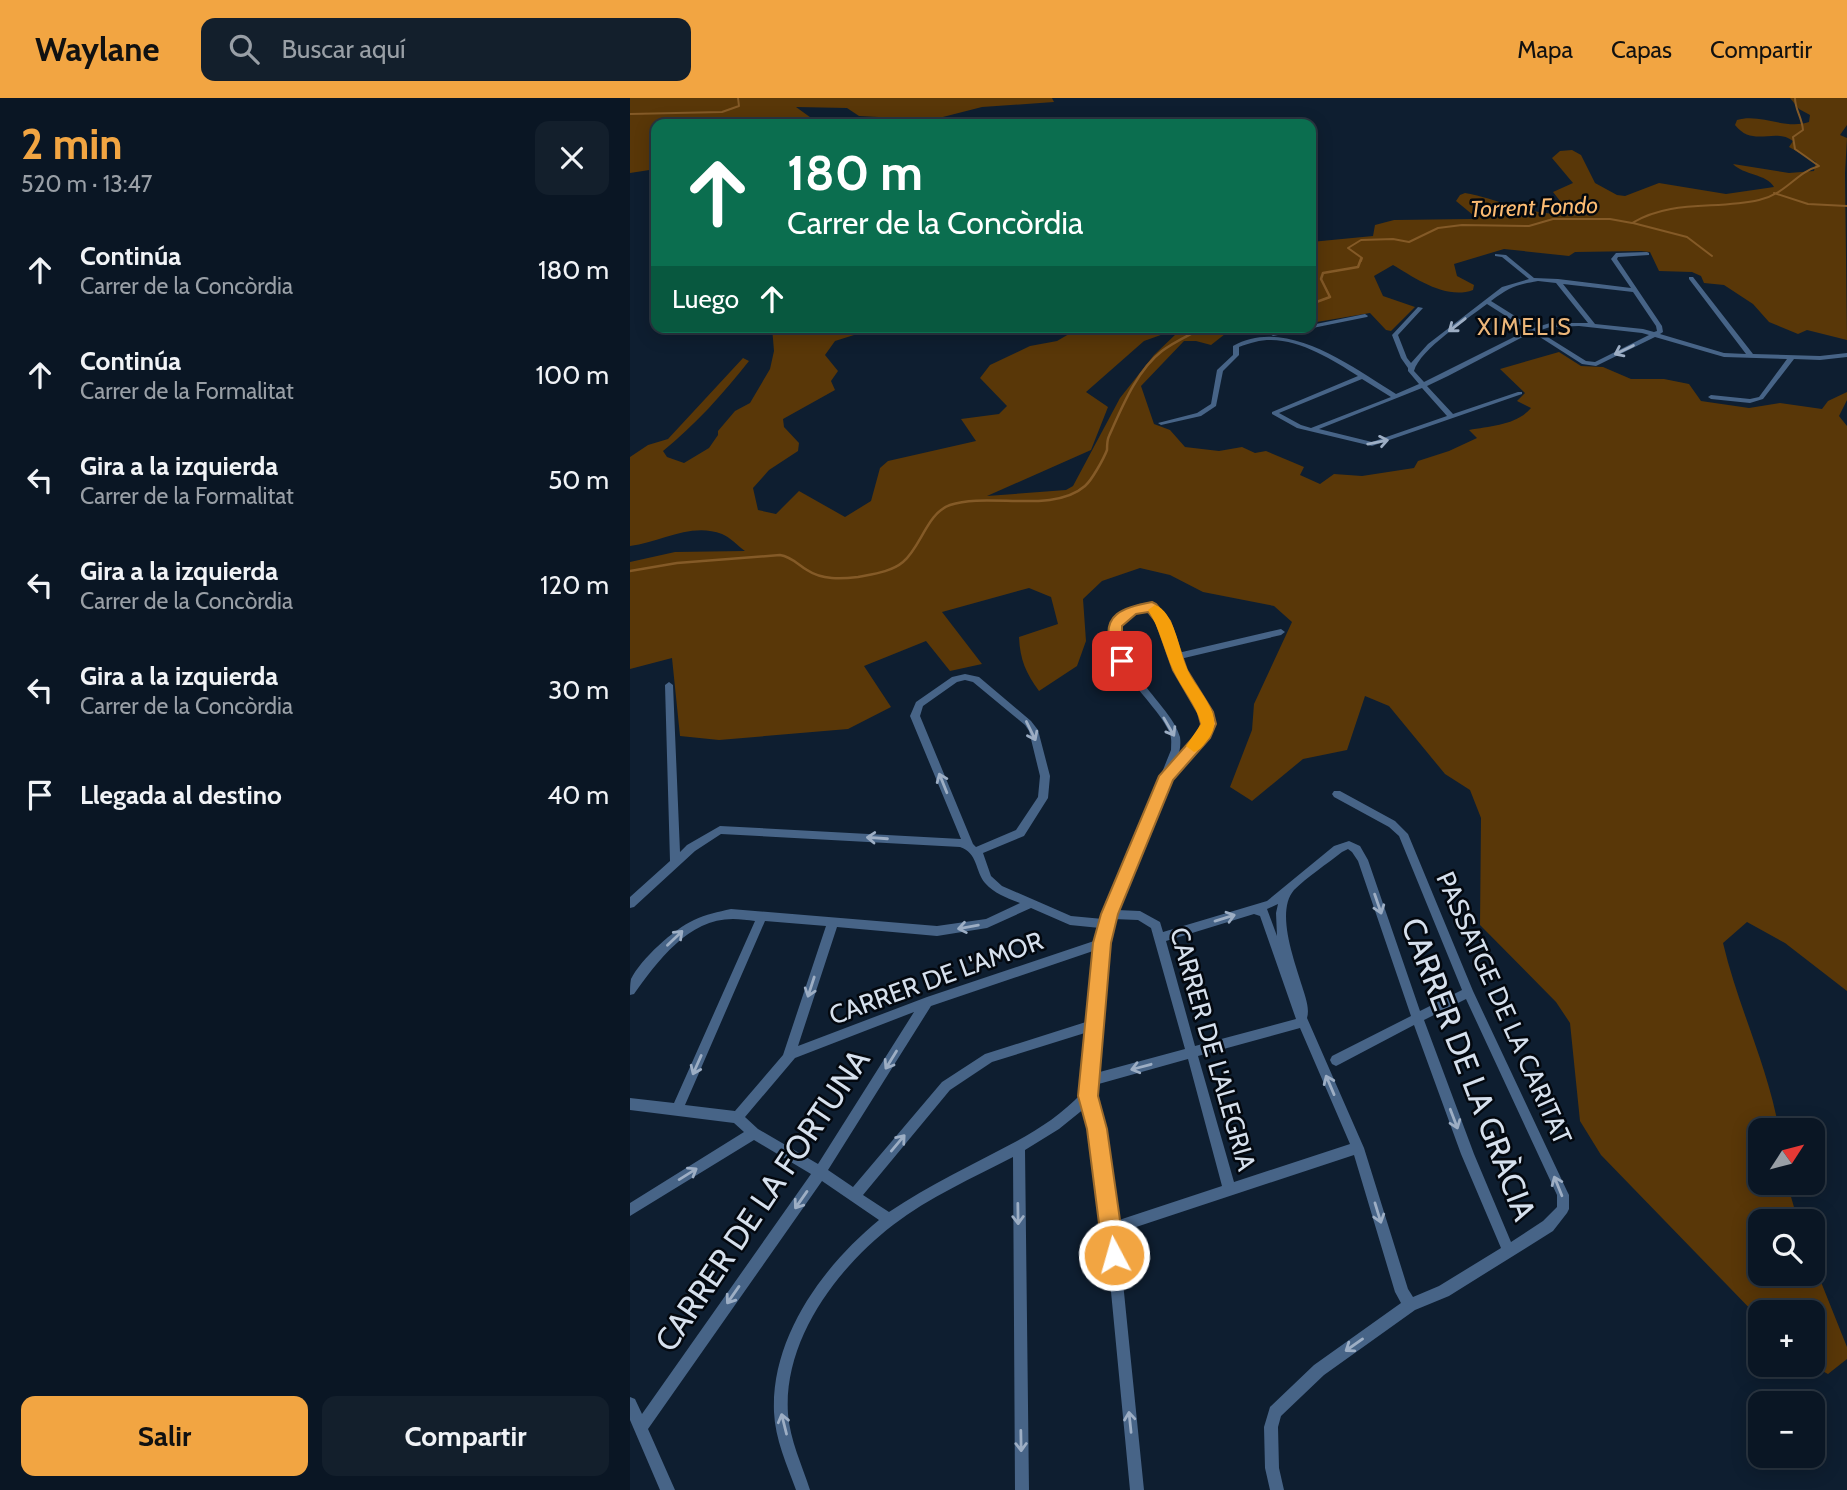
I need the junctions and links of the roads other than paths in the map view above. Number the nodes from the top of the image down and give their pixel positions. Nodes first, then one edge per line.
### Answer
1 (1647, 254) dead end
2 (1497, 255) dead end
3 (1691, 278) dead end
4 (1533, 280) junction
5 (1558, 281) junction
6 (1633, 290) junction
7 (1487, 301) junction
8 (1420, 308) dead end
9 (1365, 316) dead end
10 (1593, 325) junction
11 (1316, 326) edge
12 (1531, 330) junction
13 (1275, 333) edge
14 (1657, 334) junction
15 (1240, 344) junction
16 (1847, 355) edge
17 (1751, 356) junction
18 (1792, 357) junction
19 (1411, 369) junction
20 (1361, 377) junction
21 (1422, 386) junction
22 (1520, 393) dead end
23 (1396, 397) junction
24 (1711, 397) dead end
25 (1451, 415) junction
26 (1161, 424) dead end
27 (1311, 430) junction
28 (1281, 632) dead end
29 (1175, 657) junction
30 (669, 685) dead end
31 (1167, 776) junction
32 (1337, 794) dead end
33 (972, 849) junction
34 (675, 863) junction
35 (1287, 892) junction
36 (1031, 903) junction
37 (630, 904) edge
38 (1254, 909) junction
39 (762, 917) junction
40 (1108, 919) junction
41 (833, 922) junction
42 (1159, 938) junction
43 (1102, 943) junction
44 (630, 989) edge
45 (1468, 992) junction
46 (927, 1002) junction
47 (1416, 1018) junction
48 (1304, 1021) junction
49 (1096, 1024) junction
50 (1191, 1053) junction
51 (788, 1058) junction
52 (1336, 1060) dead end
53 (1091, 1080) junction
54 (1088, 1096) junction
55 (630, 1103) edge
56 (677, 1110) junction
57 (737, 1117) junction
58 (754, 1133) junction
59 (1019, 1146) junction
60 (1358, 1148) junction
61 (820, 1172) junction
62 (1230, 1191) junction
63 (854, 1196) junction
64 (630, 1210) edge
65 (890, 1220) junction
66 (1111, 1229) junction
67 (1508, 1250) junction
68 (1410, 1305) junction
69 (630, 1404) edge
70 (640, 1427) junction
71 (667, 1489) edge
72 (803, 1490) edge
73 (1022, 1490) edge
74 (1137, 1490) edge
75 (1277, 1490) edge

1 - 6 street
2 - 4 street
3 - 17 street
4 - 5 street
4 - 7 street
5 - 6 street
5 - 10 street
6 - 14 street
7 - 12 street
7 -> 19 street
8 - 19 street
9 - 11 street
10 - 12 street
10 - 14 street
14 -> 12 street
12 - 21 street
13 - 15 street
14 - 17 street
15 - 20 street
15 - 26 street
16 - 18 street
17 - 18 street
18 - 24 street
19 - 21 street
20 - 23 street
20 - 27 street
21 - 23 street
21 - 25 street
22 - 25 street
23 - 27 street
27 -> 25 street
28 - 29 street
29 - 31 street
29 -> 31 street
30 - 34 street
31 - 40 street
32 - 45 street, PASSATGE DE LA CARITAT
33 -> 33 street
33 -> 34 street
33 - 36 street
34 - 37 street
35 - 38 street
35 -> 47 street, CARRER DE LA GRÀCIA
35 - 48 street
36 - 40 street
36 -> 41 street
42 -> 38 street
38 - 48 street
39 - 41 street
44 -> 39 street
39 -> 56 street
40 - 42 street, CARRER DE L'ALEGRIA
40 - 43 street
41 -> 51 street
42 - 50 street, CARRER DE L'ALEGRIA
43 - 46 street, CARRER DE L'AMOR
43 - 49 street
45 - 47 street
67 -> 45 street, PASSATGE DE LA CARITAT
46 - 51 street, CARRER DE L'AMOR
46 -> 61 street, CARRER DE LA FORTUNA
47 - 52 street
47 -> 67 street, CARRER DE LA GRÀCIA
48 - 50 street
60 -> 48 street
49 - 53 street
63 -> 49 street
50 -> 53 street
50 - 62 street, CARRER DE L'ALEGRIA
51 - 57 street
53 - 54 street
54 - 59 street
54 - 66 street
55 - 56 street
56 - 57 street
57 - 58 street
58 - 61 street
64 -> 58 street
59 - 65 street
59 -> 73 street
60 - 62 street
60 -> 68 street
61 - 63 street
61 -> 70 street, CARRER DE LA FORTUNA
62 - 66 street
63 - 65 street
72 -> 65 street
74 -> 66 street
67 - 68 street, CARRER DE LA GRÀCIA
68 -> 75 street, CARRER DE LA GRÀCIA
69 - 70 street
70 - 71 street

